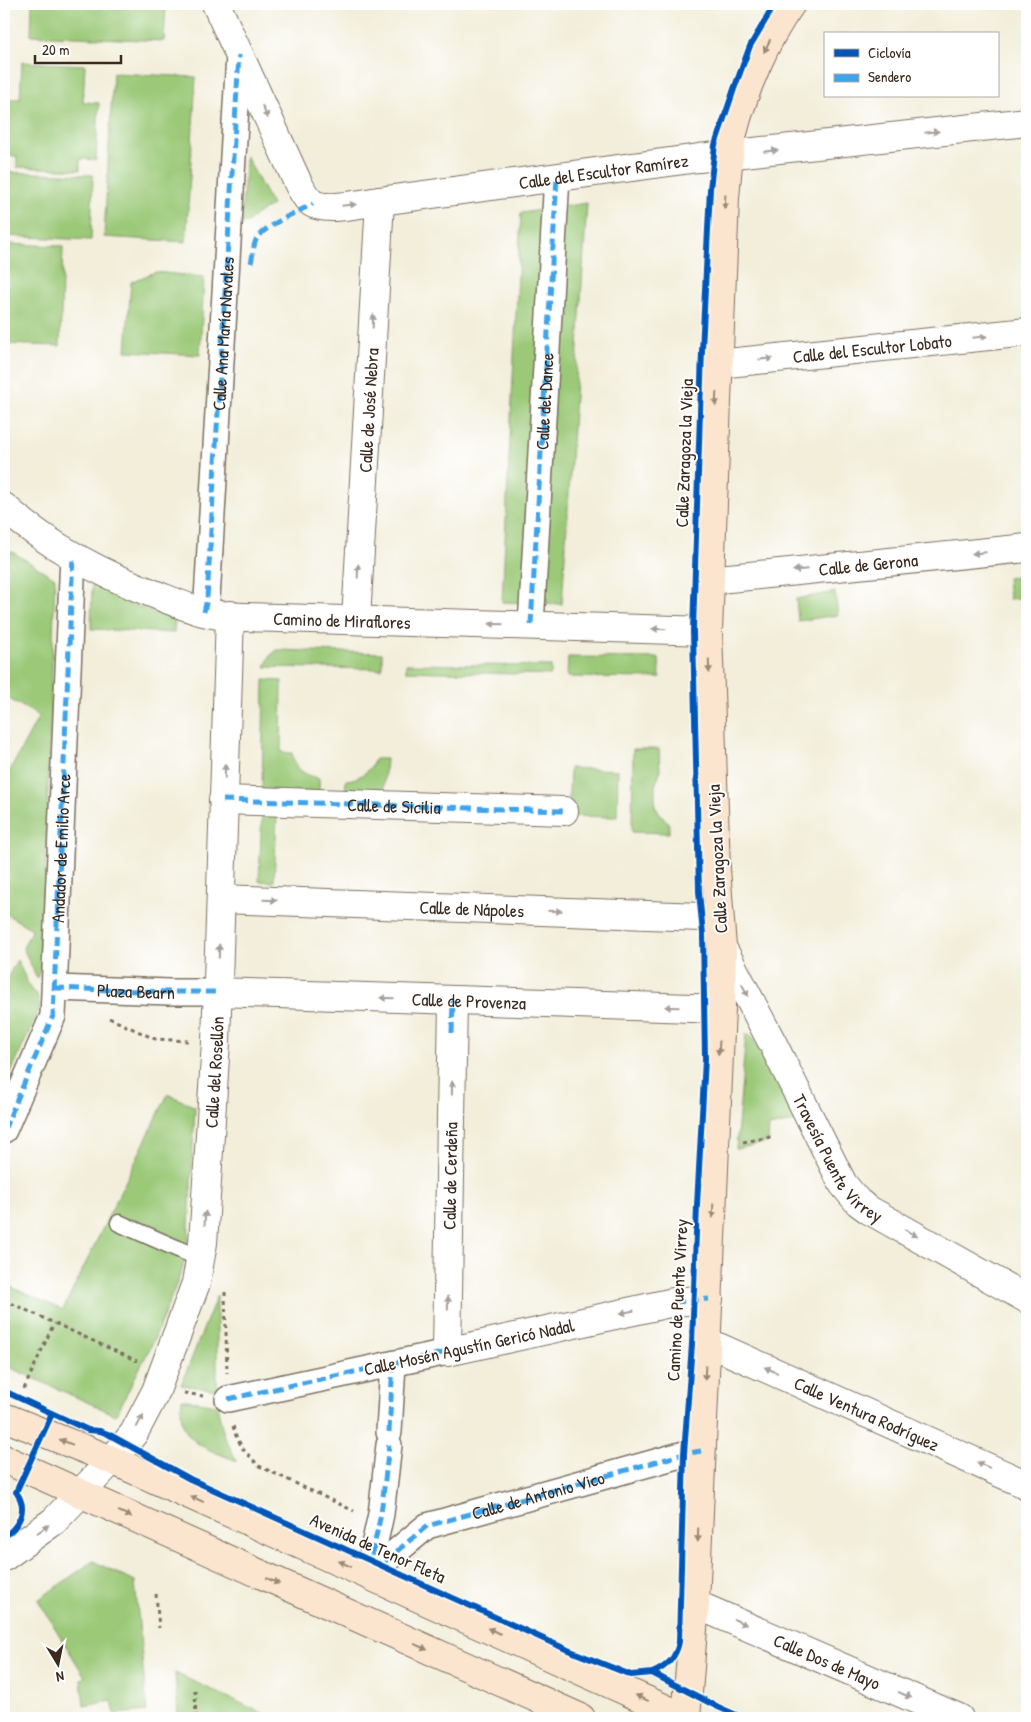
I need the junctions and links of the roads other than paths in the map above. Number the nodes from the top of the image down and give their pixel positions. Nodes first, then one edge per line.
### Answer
1 (216, 4) edge
2 (791, 4) edge
3 (239, 55) junction
4 (1027, 122) edge
5 (729, 155) junction
6 (557, 177) junction
7 (380, 201) junction
8 (1027, 332) edge
9 (718, 364) junction
10 (4, 507) edge
11 (1027, 548) edge
12 (74, 556) junction
13 (709, 580) junction
14 (204, 612) junction
15 (230, 616) junction
16 (356, 620) junction
17 (531, 625) junction
18 (708, 631) junction
19 (224, 800) junction
20 (564, 811) dead end
21 (221, 899) junction
22 (721, 936) junction
23 (55, 988) junction
24 (218, 992) junction
25 (453, 1001) junction
26 (721, 1009) junction
27 (4, 1130) edge
28 (119, 1223) dead end
29 (201, 1259) junction
30 (709, 1299) junction
31 (1027, 1299) edge
32 (707, 1342) junction
33 (447, 1352) junction
34 (392, 1364) junction
35 (228, 1399) dead end
36 (4, 1417) edge
37 (701, 1451) junction
38 (4, 1459) edge
39 (112, 1460) junction
40 (1027, 1485) edge
41 (80, 1494) junction
42 (4, 1557) edge
43 (695, 1604) junction
44 (581, 1718) edge
45 (686, 1718) edge
46 (959, 1718) edge

1 - 3 street
2 -> 5 main road, Calle Zaragoza la Vieja
3 -> 7 street, Calle del Escultor Ramírez
3 - 14 street, Calle Ana María Navales
5 -> 4 street, Calle del Escultor Ramírez
5 - 6 street, Calle del Escultor Ramírez
5 -> 9 main road, Calle Zaragoza la Vieja
6 - 7 street, Calle del Escultor Ramírez
6 - 17 street, Calle del Dance
16 -> 7 street, Calle de José Nebra
9 -> 8 street, Calle del Escultor Lobato
9 -> 13 main road, Calle Zaragoza la Vieja
10 - 12 street, Camino de Miraflores
11 -> 13 street, Calle de Gerona
12 - 14 street, Camino de Miraflores
12 - 23 street, Andador de Emilio Arce
13 - 18 main road, Calle Zaragoza la Vieja
14 - 15 street, Camino de Miraflores
15 - 16 street, Camino de Miraflores
19 -> 15 street, Calle del Rosellón
17 -> 16 street, Camino de Miraflores
18 -> 17 street, Camino de Miraflores
18 -> 22 main road, Calle Zaragoza la Vieja
19 - 20 street, Calle de Sicilia
19 - 21 street, Calle del Rosellón
21 -> 22 street, Calle de Nápoles
24 -> 21 street, Calle del Rosellón
22 - 26 main road, Camino de Puente Virrey
22 -> 31 street, Travesía Puente Virrey
23 - 24 street, Plaza Bearn
23 - 27 street, Andador de Emilio Arce
25 -> 24 street, Calle de Provenza
29 -> 24 street, Calle del Rosellón
26 -> 25 street, Calle de Provenza
33 -> 25 street, Calle de Cerdeña
26 -> 30 main road, Camino de Puente Virrey
28 - 29 lane
39 -> 29 street, Calle del Rosellón
30 - 32 main road, Camino de Puente Virrey
30 -> 33 street, Calle Mosén Agustín Gericó Nadal
32 -> 37 main road, Camino de Puente Virrey
40 -> 32 street, Calle Ventura Rodríguez
33 - 34 street, Calle Mosén Agustín Gericó Nadal
34 - 35 street, Calle Mosén Agustín Gericó Nadal
34 - 37 street, Calle de Antonio Vico
39 -> 36 main road, Avenida de Tenor Fleta
37 -> 43 main road, Camino de Puente Virrey
38 - 41 main road
39 - 41 street, Calle del Rosellón
45 -> 39 main road, Avenida de Tenor Fleta
42 -> 41 street, Calle del Rosellón
41 -> 44 main road
43 - 45 main road, Camino de Puente Virrey
43 -> 46 street, Calle Dos de Mayo

